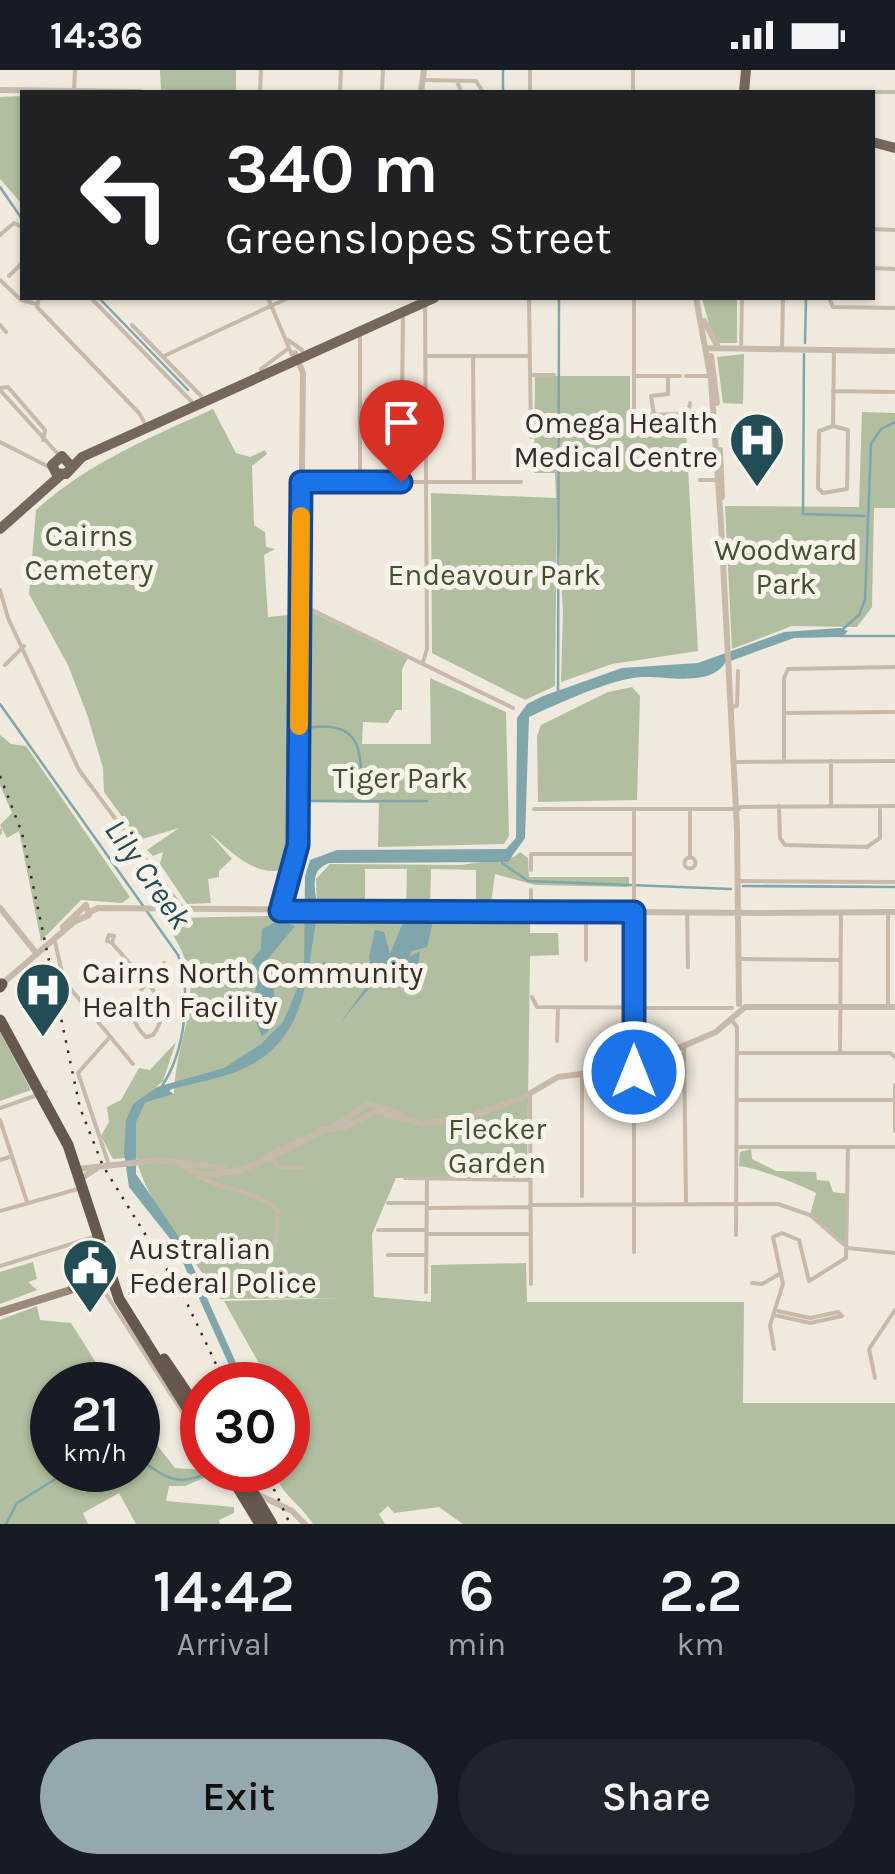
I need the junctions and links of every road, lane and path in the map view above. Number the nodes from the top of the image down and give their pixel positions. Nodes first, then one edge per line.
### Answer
1 (424, 70) edge
2 (423, 80) junction
3 (457, 81) junction
4 (420, 90) edge
5 (460, 90) edge
6 (482, 90) edge
7 (20, 265) edge
8 (9, 276) dead end
9 (0, 280) edge
10 (20, 299) edge
11 (93, 300) edge
12 (269, 300) edge
13 (283, 300) edge
14 (424, 300) edge
15 (424, 300) edge
16 (426, 300) edge
17 (529, 300) edge
18 (634, 300) edge
19 (698, 300) edge
20 (698, 300) edge
21 (742, 300) edge
22 (782, 300) edge
23 (830, 300) edge
24 (37, 301) edge
25 (272, 305) junction
26 (895, 308) edge
27 (402, 312) junction
28 (0, 324) edge
29 (132, 324) dead end
30 (6, 332) dead end
31 (359, 332) junction
32 (713, 347) junction
33 (741, 348) junction
34 (782, 348) junction
35 (834, 350) junction
36 (895, 351) edge
37 (164, 356) junction
38 (427, 356) junction
39 (473, 356) junction
40 (530, 356) junction
41 (295, 357) junction
42 (714, 365) junction
43 (530, 375) junction
44 (554, 376) dead end
45 (634, 376) junction
46 (668, 376) junction
47 (713, 376) junction
48 (0, 389) edge
49 (834, 391) junction
50 (895, 392) edge
51 (196, 398) junction
52 (690, 403) dead end
53 (634, 415) junction
54 (654, 415) junction
55 (634, 424) dead end
56 (146, 425) junction
57 (833, 426) junction
58 (531, 437) dead end
59 (0, 442) edge
60 (44, 443) junction
61 (60, 465) junction
62 (700, 480) dead end
63 (718, 480) junction
64 (301, 482) junction
65 (360, 482) junction
66 (401, 482) junction
67 (427, 482) junction
68 (474, 482) junction
69 (522, 482) dead end
70 (0, 521) edge
71 (721, 524) junction
72 (0, 529) edge
73 (0, 590) edge
74 (300, 605) junction
75 (24, 646) junction
76 (422, 662) junction
77 (5, 665) dead end
78 (895, 666) edge
79 (738, 671) dead end
80 (732, 706) junction
81 (514, 708) dead end
82 (895, 712) edge
83 (784, 713) junction
84 (784, 761) junction
85 (831, 761) junction
86 (895, 761) edge
87 (735, 762) junction
88 (779, 806) junction
89 (831, 806) junction
90 (880, 806) junction
91 (895, 806) edge
92 (690, 808) junction
93 (738, 808) junction
94 (534, 810) dead end
95 (634, 810) junction
96 (634, 854) junction
97 (690, 857) dead end
98 (531, 870) dead end
99 (737, 881) junction
100 (895, 882) edge
101 (531, 890) dead end
102 (102, 906) junction
103 (0, 908) edge
104 (88, 908) junction
105 (77, 910) junction
106 (137, 910) junction
107 (183, 910) junction
108 (280, 911) junction
109 (531, 911) junction
110 (586, 912) junction
111 (634, 912) junction
112 (687, 912) junction
113 (737, 912) junction
114 (892, 912) edge
115 (123, 913) junction
116 (841, 913) junction
117 (83, 918) junction
118 (56, 938) junction
119 (112, 943) dead end
120 (40, 950) junction
121 (56, 958) junction
122 (737, 959) junction
123 (586, 960) dead end
124 (841, 960) junction
125 (164, 963) dead end
126 (688, 967) dead end
127 (146, 982) junction
128 (0, 984) edge
129 (532, 996) dead end
130 (558, 1007) junction
131 (634, 1007) junction
132 (737, 1007) junction
133 (841, 1007) junction
134 (892, 1007) edge
135 (0, 1008) edge
136 (731, 1019) junction
137 (0, 1020) edge
138 (108, 1039) junction
139 (557, 1041) dead end
140 (684, 1046) junction
141 (737, 1053) junction
142 (840, 1054) junction
143 (894, 1056) edge
144 (133, 1064) dead end
145 (634, 1067) junction
146 (582, 1074) junction
147 (895, 1085) edge
148 (44, 1094) junction
149 (530, 1094) junction
150 (737, 1100) junction
151 (894, 1100) edge
152 (0, 1108) edge
153 (0, 1120) edge
154 (895, 1131) edge
155 (311, 1137) junction
156 (736, 1147) junction
157 (848, 1148) junction
158 (895, 1148) edge
159 (12, 1156) junction
160 (270, 1158) junction
161 (0, 1160) edge
162 (258, 1162) junction
163 (106, 1166) junction
164 (302, 1168) dead end
165 (197, 1170) junction
166 (79, 1178) junction
167 (404, 1178) dead end
168 (530, 1180) junction
169 (427, 1181) junction
170 (582, 1196) dead end
171 (27, 1202) junction
172 (388, 1203) dead end
173 (634, 1204) junction
174 (686, 1204) junction
175 (736, 1204) junction
176 (427, 1206) junction
177 (530, 1206) junction
178 (0, 1211) edge
179 (378, 1230) dead end
180 (426, 1232) junction
181 (530, 1234) junction
182 (736, 1235) dead end
183 (97, 1236) junction
184 (848, 1248) junction
185 (275, 1250) dead end
186 (634, 1252) dead end
187 (864, 1252) junction
188 (895, 1253) edge
189 (388, 1255) dead end
190 (426, 1255) junction
191 (846, 1258) junction
192 (0, 1266) edge
193 (781, 1272) junction
194 (111, 1283) junction
195 (752, 1283) dead end
196 (531, 1284) dead end
197 (70, 1289) joint
198 (426, 1292) dead end
199 (895, 1310) edge
200 (0, 1313) edge
201 (775, 1313) junction
202 (774, 1349) dead end
203 (875, 1378) dead end
204 (180, 1396) edge
205 (180, 1397) edge
206 (243, 1492) edge
207 (252, 1492) edge
208 (257, 1492) edge
209 (286, 1508) junction
210 (260, 1516) edge
211 (272, 1524) edge
212 (305, 1524) edge

1 - 2 street
2 - 3 street
2 - 4 street
3 - 5 street
3 - 6 street
7 - 8 street
9 - 10 street
11 - 51 street
12 - 25 street
13 - 25 street
14 - 27 main road
15 - 41 main road
16 - 38 street
17 - 40 street
18 - 45 street
19 - 32 street
20 - 32 street
21 - 33 street
22 - 34 street
23 - 26 street
24 - 56 street
25 - 37 street
25 - 41 street
27 - 31 main road
27 - 66 street
28 - 30 street
29 - 37 street
31 - 41 main road
31 - 65 street
32 - 33 street
32 - 42 street
32 - 42 street
32 - 47 street
33 - 34 street
34 - 35 street
35 - 36 street
35 - 49 street
37 - 51 street
38 - 39 street
38 - 67 street
39 - 40 street
39 - 68 street
40 - 43 street
41 - 51 main road
41 - 56 main road
41 - 64 street
42 - 47 street
43 - 44 street
43 - 58 street
45 - 46 street
45 - 53 street
46 - 47 street
46 - 54 street
47 - 63 street
47 - 71 street
48 - 60 street
49 - 50 street
49 - 57 street
51 - 56 main road
52 - 54 street
53 - 54 street
53 - 55 street
56 - 61 main road
57 - 57 street
59 - 61 street
60 - 61 street
60 - 61 street
61 - 70 main road
61 - 72 main road
62 - 63 street
63 - 71 street
64 - 65 street
64 - 74 street
65 - 66 street
66 - 67 street
67 - 68 street
67 - 76 street
68 - 69 street
71 - 80 street
73 - 75 street
74 - 76 street
74 - 108 street
75 - 77 street
75 - 107 street
76 - 81 street
78 - 83 street
79 - 80 street
80 - 87 street
82 - 83 street
83 - 84 street
84 - 85 street
84 - 87 street
85 - 86 street
85 - 89 street
87 - 93 street
88 - 89 street
88 - 90 street
88 - 93 street
89 - 90 street
90 - 91 street
92 - 93 street
92 - 95 street
92 - 97 street
93 - 99 street
94 - 95 street
95 - 96 street
96 - 98 street
96 - 111 street
99 - 100 street
99 - 113 street
101 - 109 street
102 - 104 street
102 - 106 street
102 - 115 street
103 - 120 street
104 - 105 street
104 - 115 street
104 - 117 street
105 - 117 street
105 - 120 street
106 - 107 street
106 - 115 street
107 - 108 street
108 - 109 street
109 - 110 street
110 - 111 street
110 - 123 street
111 - 112 street
111 - 131 street
112 - 113 street
112 - 126 street
113 - 116 street
113 - 122 street
114 - 116 street
114 - 134 street
116 - 124 street
117 - 118 street
118 - 120 street
118 - 121 street
119 - 127 street
120 - 121 street
120 - 128 street
121 - 138 street
122 - 124 street
122 - 132 street
124 - 133 street
125 - 127 street
127 - 127 street
129 - 130 street
130 - 131 street
130 - 139 street
131 - 132 street
131 - 145 street
132 - 133 street
132 - 136 street
133 - 134 street
133 - 142 street
135 - 148 highway
136 - 140 street
136 - 141 street
137 - 148 highway
138 - 144 street
138 - 163 street
140 - 145 street
140 - 174 street
141 - 142 street
141 - 150 street
142 - 143 street
145 - 146 street
145 - 173 street
146 - 149 street
146 - 170 street
147 - 151 street
148 - 152 street
148 - 166 highway
149 - 155 street
149 - 168 street
150 - 151 street
150 - 156 street
151 - 154 street
153 - 159 street
155 - 160 street
155 - 162 street
156 - 157 street
156 - 175 street
157 - 158 street
157 - 184 street
159 - 161 street
159 - 171 street
160 - 162 street
160 - 164 street
162 - 165 street
163 - 165 street
163 - 166 street
165 - 185 street
166 - 171 street
166 - 183 highway
166 - 194 highway
167 - 169 street
168 - 169 street
168 - 177 street
169 - 176 street
171 - 178 street
172 - 176 street
173 - 174 street
173 - 177 street
173 - 186 street
174 - 175 street
175 - 182 street
175 - 184 street
176 - 177 street
176 - 180 street
177 - 181 street
179 - 180 street
180 - 181 street
180 - 190 street
181 - 196 street
183 - 192 street
183 - 194 highway
184 - 187 street
184 - 191 street
187 - 188 street
187 - 191 street
189 - 190 street
190 - 198 street
191 - 193 street
193 - 195 street
193 - 201 street
194 - 197 highway
194 - 204 highway
194 - 205 street
197 - 200 main road
199 - 203 street
201 - 201 street
201 - 202 street
206 - 210 highway
207 - 210 highway
208 - 209 street
209 - 210 street
209 - 212 street
210 - 211 highway

